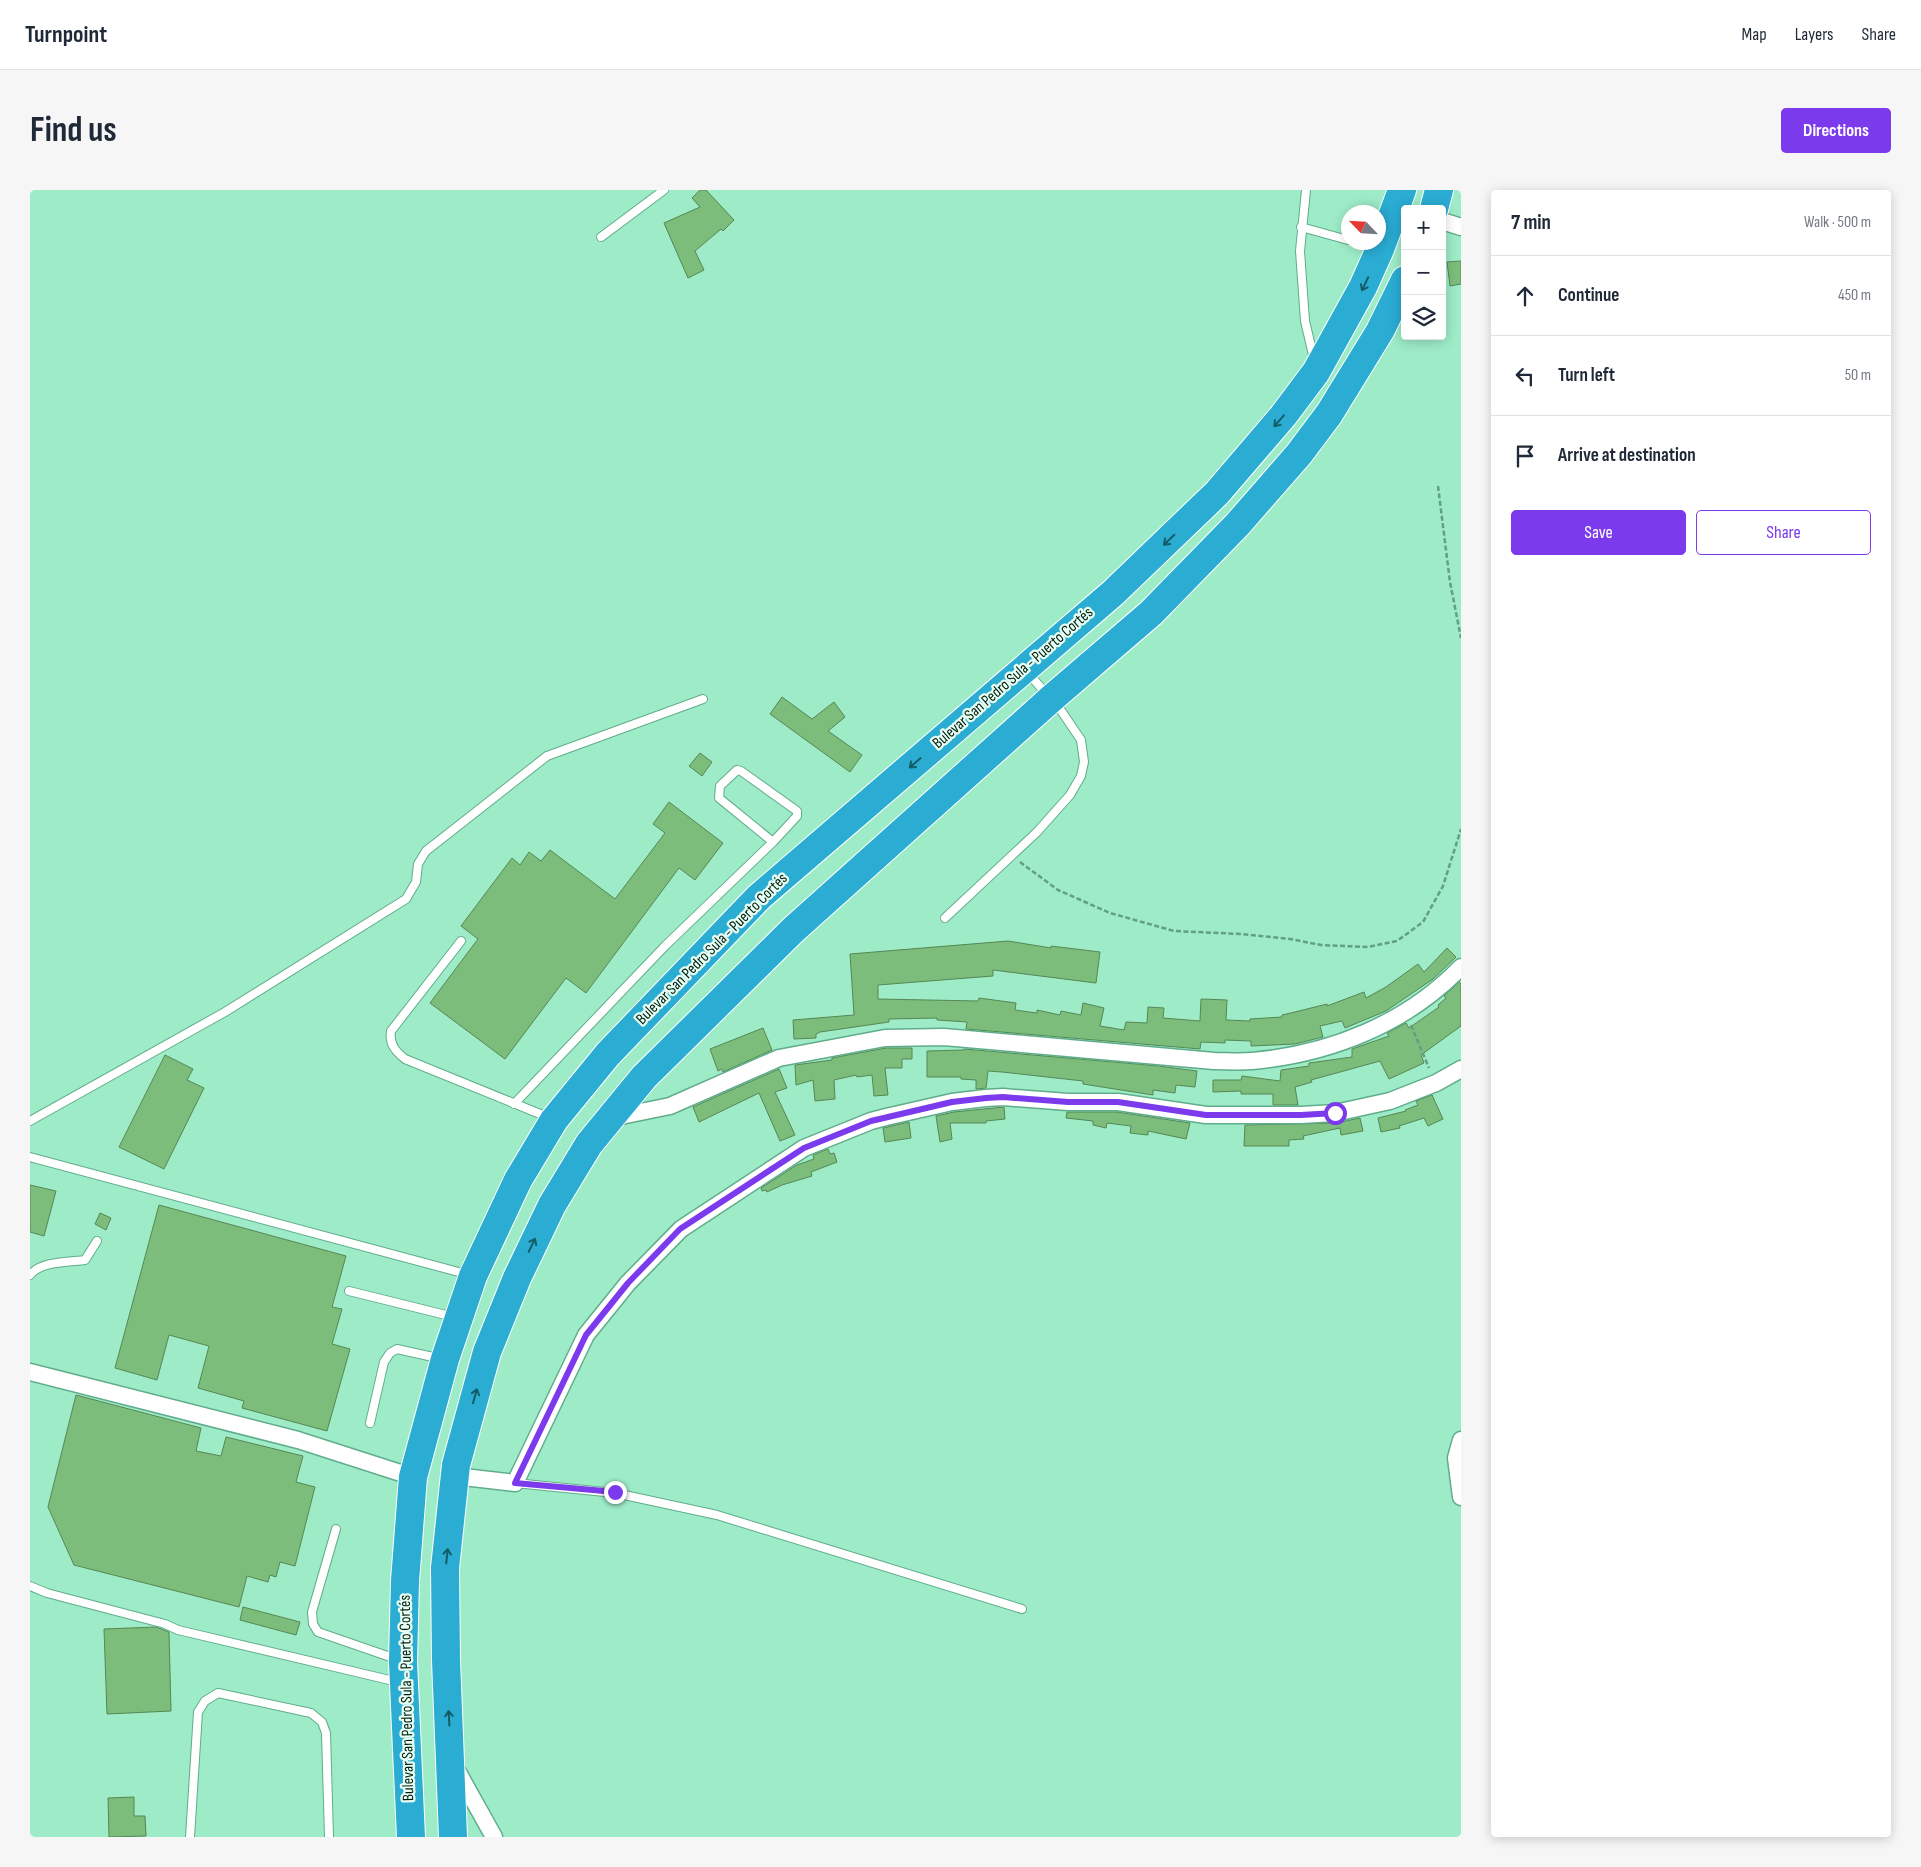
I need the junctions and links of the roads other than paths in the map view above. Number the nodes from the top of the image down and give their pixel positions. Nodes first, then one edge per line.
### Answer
1 (664, 190) edge
2 (1306, 190) edge
3 (1402, 190) edge
4 (1439, 190) edge
5 (1435, 205) edge
6 (1386, 216) edge
7 (1446, 222) edge
8 (1301, 227) junction
9 (1461, 227) edge
10 (601, 237) dead end
11 (1341, 238) edge
12 (1368, 250) edge
13 (1401, 288) edge
14 (1316, 372) junction
15 (1024, 668) junction
16 (1052, 698) junction
17 (703, 699) dead end
18 (773, 842) junction
19 (945, 918) dead end
20 (461, 941) dead end
21 (1461, 967) edge
22 (1461, 1069) edge
23 (514, 1104) junction
24 (609, 1118) junction
25 (554, 1120) junction
26 (30, 1121) edge
27 (30, 1157) edge
28 (97, 1240) dead end
29 (30, 1275) edge
30 (474, 1276) junction
31 (349, 1291) dead end
32 (459, 1318) junction
33 (445, 1359) junction
34 (30, 1372) edge
35 (370, 1423) dead end
36 (1461, 1440) edge
37 (455, 1476) junction
38 (414, 1477) junction
39 (515, 1483) junction
40 (1461, 1497) edge
41 (336, 1529) dead end
42 (30, 1586) edge
43 (1022, 1609) dead end
44 (404, 1673) junction
45 (451, 1758) junction
46 (190, 1837) edge
47 (329, 1837) edge
48 (411, 1837) edge
49 (452, 1837) edge
50 (494, 1837) edge

1 - 10 lane
2 - 8 lane
3 - 6 highway, Bulevar San Pedro Sula - Puerto Cortés
4 - 5 highway
7 - 9 street
8 - 11 lane
8 - 14 lane
12 -> 14 highway, Bulevar San Pedro Sula - Puerto Cortés
13 - 16 highway
14 -> 15 highway, Bulevar San Pedro Sula - Puerto Cortés
15 - 16 lane
15 -> 25 highway, Bulevar San Pedro Sula - Puerto Cortés
16 - 19 lane
16 - 24 highway
17 - 26 lane
18 - 18 lane
18 - 23 lane
20 - 23 lane
21 - 24 street
22 - 39 street
23 - 25 lane
37 -> 24 highway
25 - 30 highway, Bulevar San Pedro Sula - Puerto Cortés
27 - 30 lane
28 - 29 lane
30 - 32 highway, Bulevar San Pedro Sula - Puerto Cortés
31 - 32 lane
32 - 33 highway, Bulevar San Pedro Sula - Puerto Cortés
33 - 35 lane
33 - 38 highway, Bulevar San Pedro Sula - Puerto Cortés
34 - 38 street
36 - 40 street
37 - 39 street
45 -> 37 highway
38 - 44 highway, Bulevar San Pedro Sula - Puerto Cortés
39 - 43 lane
41 - 44 lane
42 - 44 lane
44 - 48 highway, Bulevar San Pedro Sula - Puerto Cortés
45 - 49 highway
45 - 50 street
46 - 47 lane

